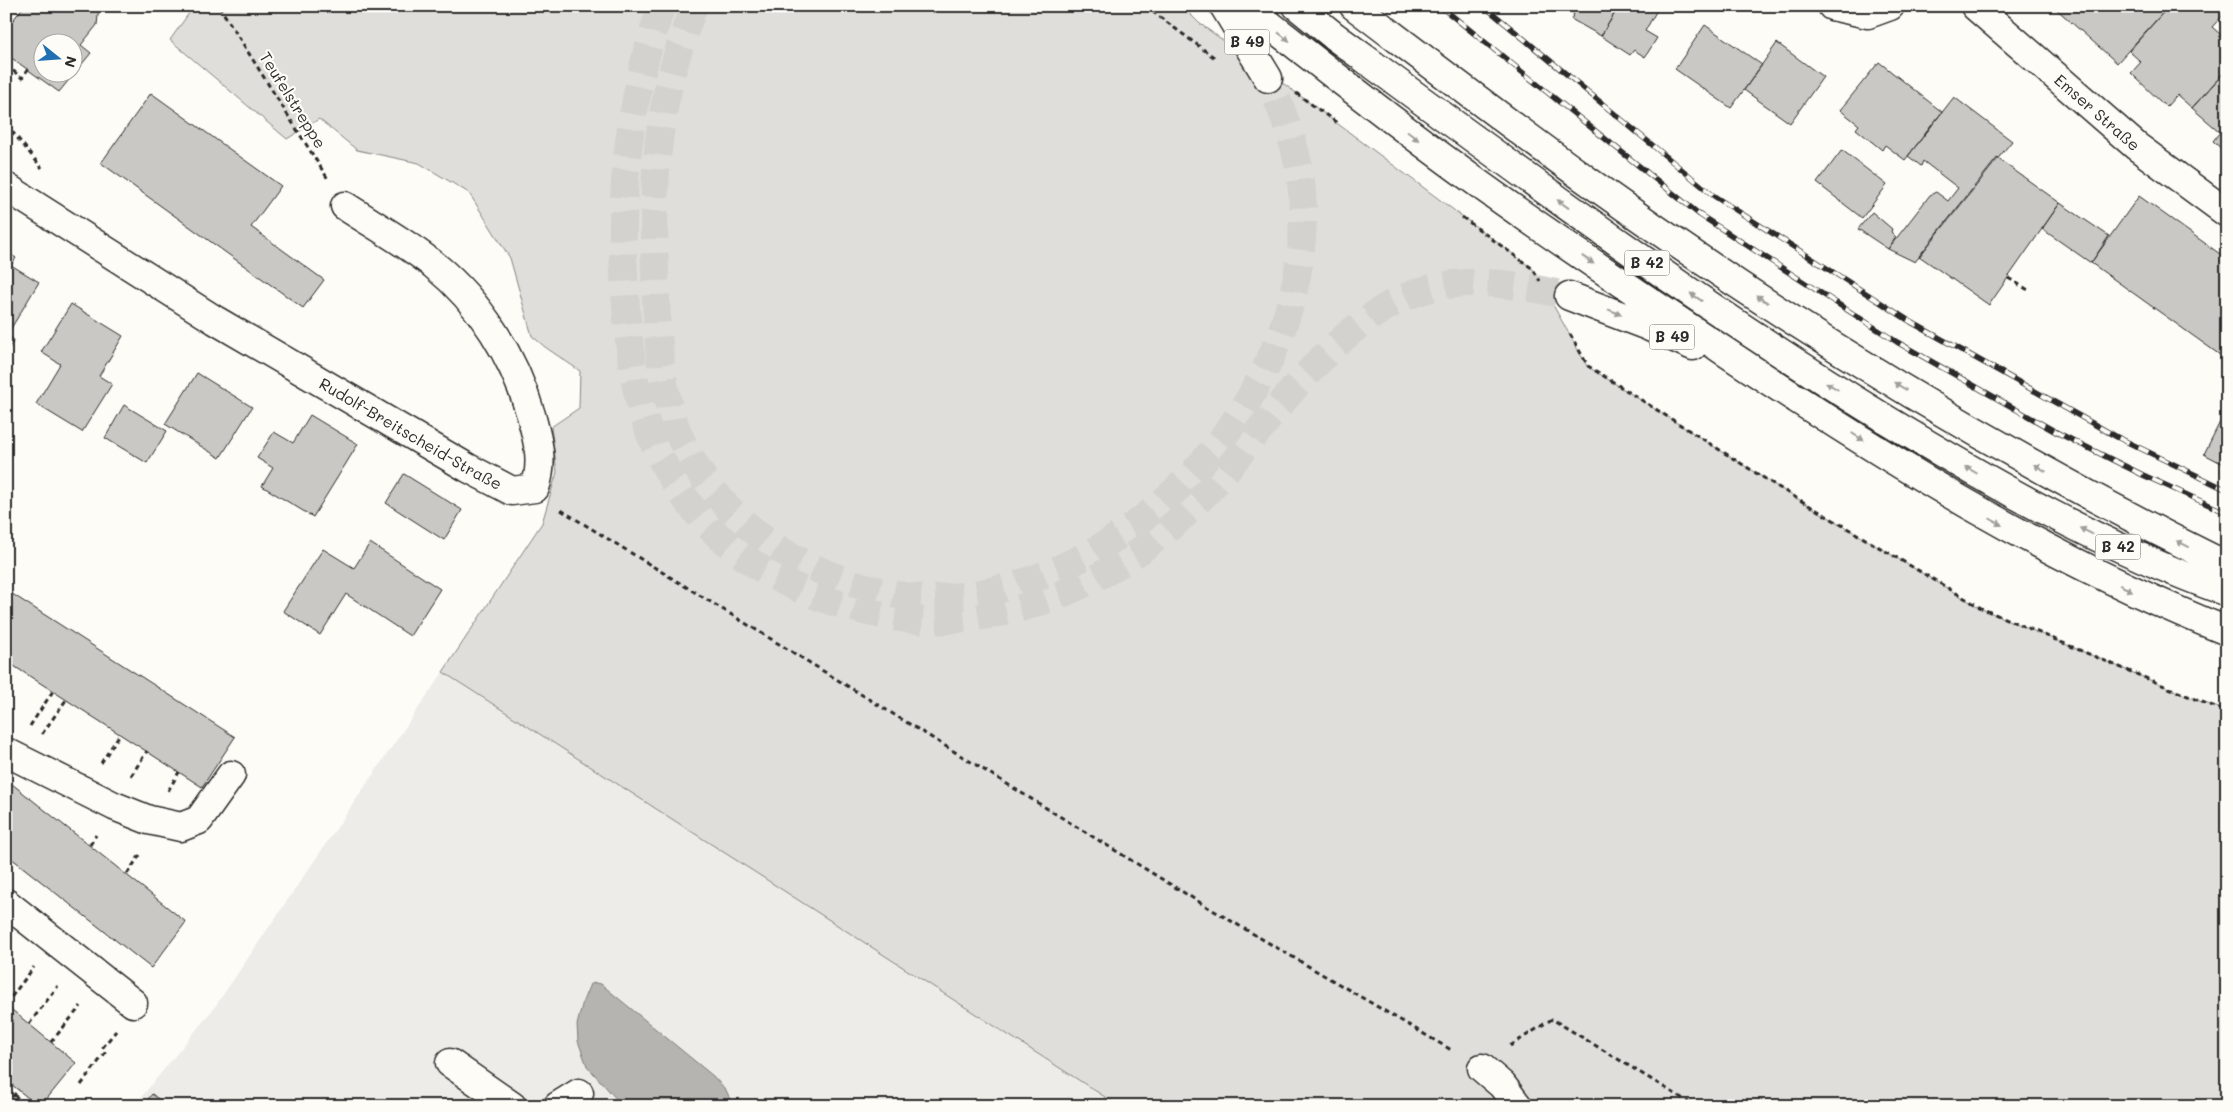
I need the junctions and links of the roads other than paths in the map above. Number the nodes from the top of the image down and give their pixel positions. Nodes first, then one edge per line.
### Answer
1 (1224, 6) edge
2 (1246, 6) edge
3 (1297, 6) edge
4 (1354, 6) edge
5 (1832, 6) edge
6 (1890, 6) edge
7 (1974, 6) edge
8 (1268, 78) tunnel mouth
9 (6, 187) edge
10 (345, 206) road end
11 (2227, 213) edge
12 (1569, 296) tunnel mouth
13 (1772, 383) junction
14 (2227, 566) edge
15 (2227, 592) edge
16 (2227, 631) edge
17 (14, 756) edge
18 (231, 775) dead end
19 (6, 903) edge
20 (133, 1003) road end
21 (450, 1063) dead end
22 (1482, 1068) road end
23 (512, 1106) edge
24 (1518, 1106) edge

1 - 8 main road, B 49
2 -> 13 main road, B 42
15 -> 3 main road, B 42
14 -> 4 main road
5 - 6 main road
7 - 11 main road, Emser Straße
9 - 10 main road, Rudolf-Breitscheid-Straße
12 -> 13 main road, B 49
13 -> 16 main road, B 42
17 - 18 main road
19 - 20 main road
21 - 23 main road
22 - 24 main road

